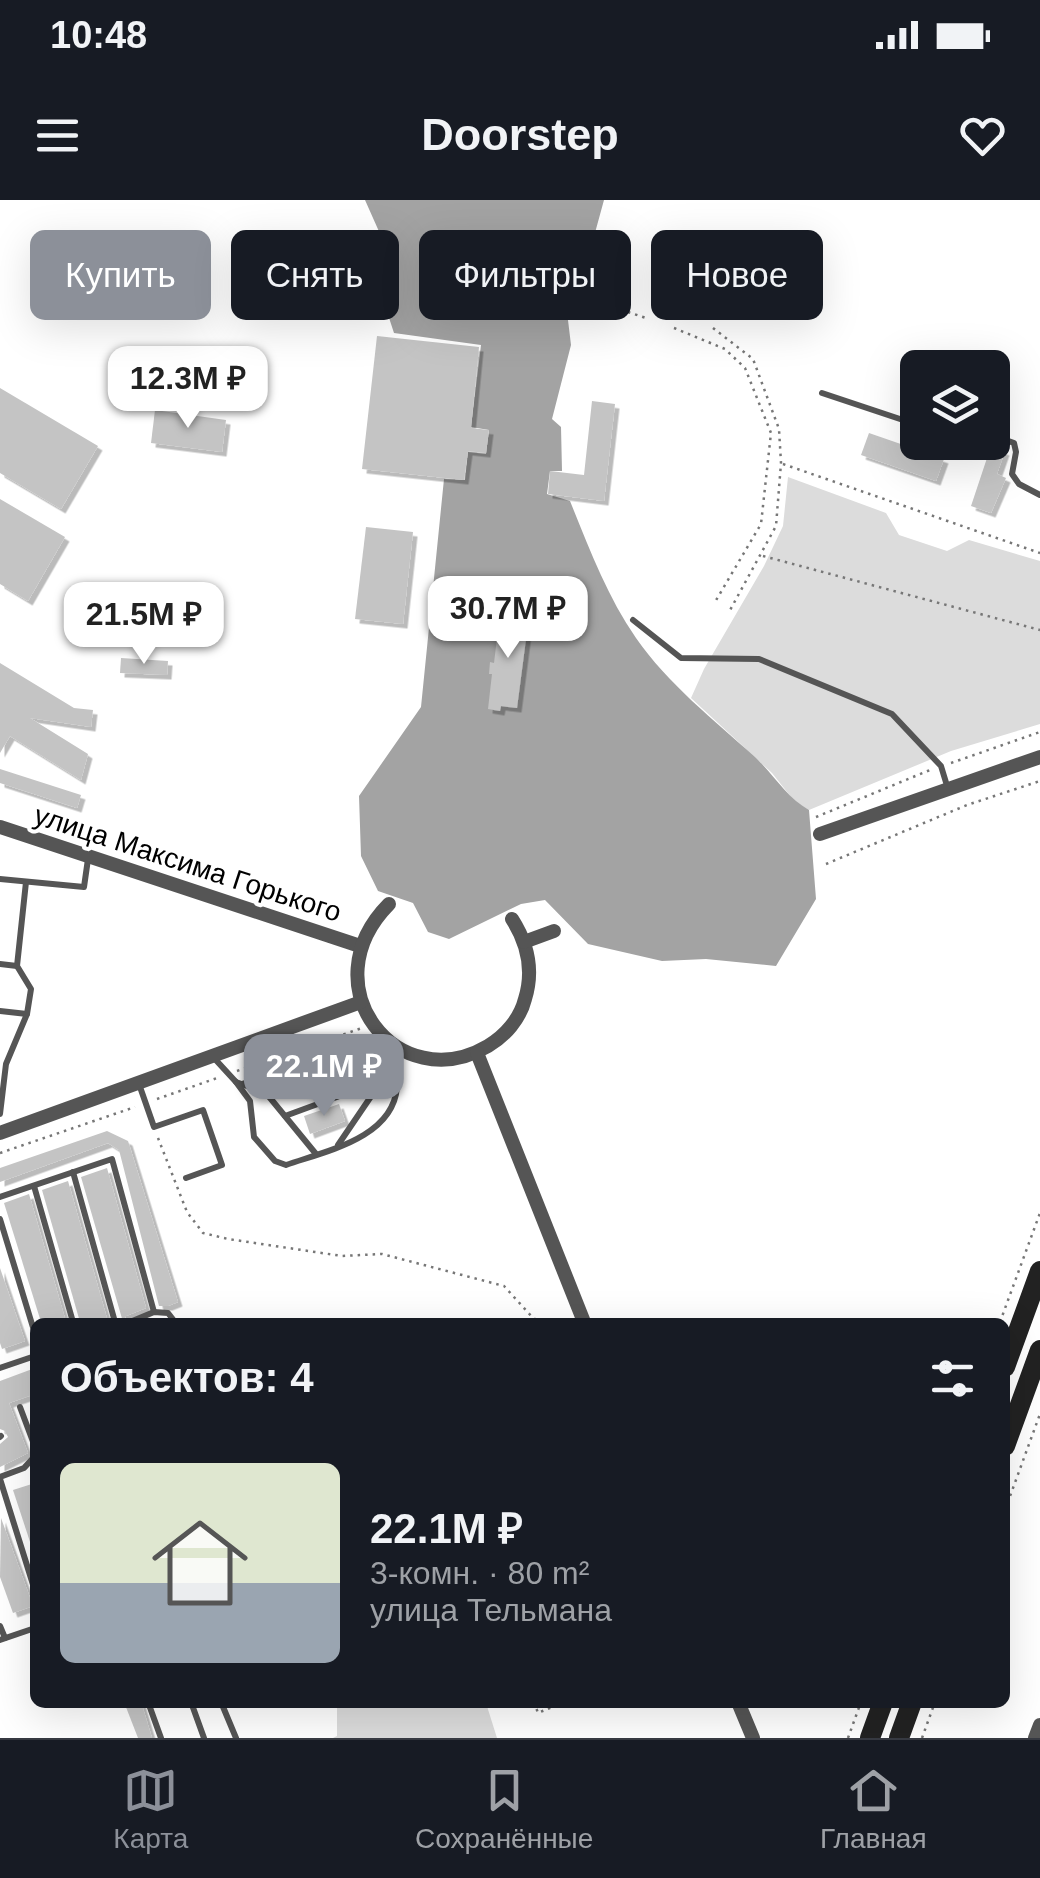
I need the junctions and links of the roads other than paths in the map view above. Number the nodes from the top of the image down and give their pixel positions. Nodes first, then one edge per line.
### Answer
1 (822, 394) dead end
2 (900, 419) edge
3 (1010, 442) edge
4 (1040, 495) edge
5 (633, 620) dead end
6 (1040, 757) edge
7 (948, 790) junction
8 (0, 827) edge
9 (820, 834) dead end
10 (88, 856) junction
11 (0, 879) edge
12 (26, 882) junction
13 (389, 904) dead end
14 (512, 918) dead end
15 (554, 931) dead end
16 (524, 942) junction
17 (360, 946) junction
18 (0, 964) edge
19 (17, 966) junction
20 (361, 1002) junction
21 (0, 1011) edge
22 (27, 1014) junction
23 (477, 1053) junction
24 (213, 1057) junction
25 (3, 1064) edge
26 (295, 1066) junction
27 (139, 1083) junction
28 (239, 1083) junction
29 (374, 1092) junction
30 (332, 1099) junction
31 (0, 1114) edge
32 (285, 1116) junction
33 (0, 1133) edge
34 (337, 1146) junction
35 (316, 1154) junction
36 (73, 1172) junction
37 (186, 1178) dead end
38 (34, 1186) junction
39 (0, 1197) edge
40 (0, 1218) edge
41 (1040, 1271) edge
42 (154, 1312) junction
43 (30, 1318) edge
44 (72, 1318) edge
45 (114, 1318) edge
46 (140, 1318) edge
47 (172, 1318) edge
48 (582, 1318) edge
49 (1040, 1350) edge
50 (1010, 1353) edge
51 (30, 1358) edge
52 (0, 1368) edge
53 (20, 1407) dead end
54 (1010, 1432) edge
55 (30, 1434) edge
56 (30, 1461) edge
57 (0, 1478) edge
58 (30, 1574) edge
59 (0, 1626) edge
60 (30, 1630) edge
61 (2, 1639) edge
62 (150, 1708) edge
63 (193, 1708) edge
64 (224, 1708) edge
65 (741, 1708) edge
66 (881, 1708) edge
67 (910, 1708) edge
68 (1040, 1725) edge
69 (161, 1738) edge
70 (204, 1738) edge
71 (236, 1738) edge
72 (754, 1738) edge
73 (870, 1738) edge
74 (899, 1738) edge
75 (1035, 1738) edge

1 - 2 lane
3 - 4 lane
5 - 7 lane
6 - 7 street
7 - 9 street
8 - 10 street, улица Максима Горького
10 - 12 lane
10 - 17 street, улица Максима Горького
11 - 12 lane
12 - 19 lane
13 - 17 street
14 - 16 street
15 - 16 street
16 - 23 street
17 - 20 street
18 - 19 lane
19 - 22 lane
20 - 23 street
20 - 24 street
21 - 22 lane
22 - 25 lane
23 - 48 street
24 - 27 street
24 - 28 lane
25 - 31 lane
26 - 28 lane
26 - 29 lane
26 - 30 lane
27 - 33 street
27 - 37 lane
28 - 32 lane
28 - 35 lane
29 - 30 lane
29 - 34 lane
29 - 34 lane
30 - 32 lane
32 - 35 lane
34 - 35 lane
36 - 38 lane
36 - 42 lane
36 - 45 lane
38 - 39 lane
38 - 44 lane
40 - 43 lane
41 - 50 main road
42 - 46 lane
42 - 47 lane
49 - 54 main road
51 - 52 lane
53 - 55 lane
56 - 57 lane
57 - 58 lane
59 - 61 lane
60 - 61 lane
62 - 69 lane
63 - 70 lane
64 - 71 lane
65 - 72 street
66 - 73 main road
67 - 74 main road
68 - 75 street

